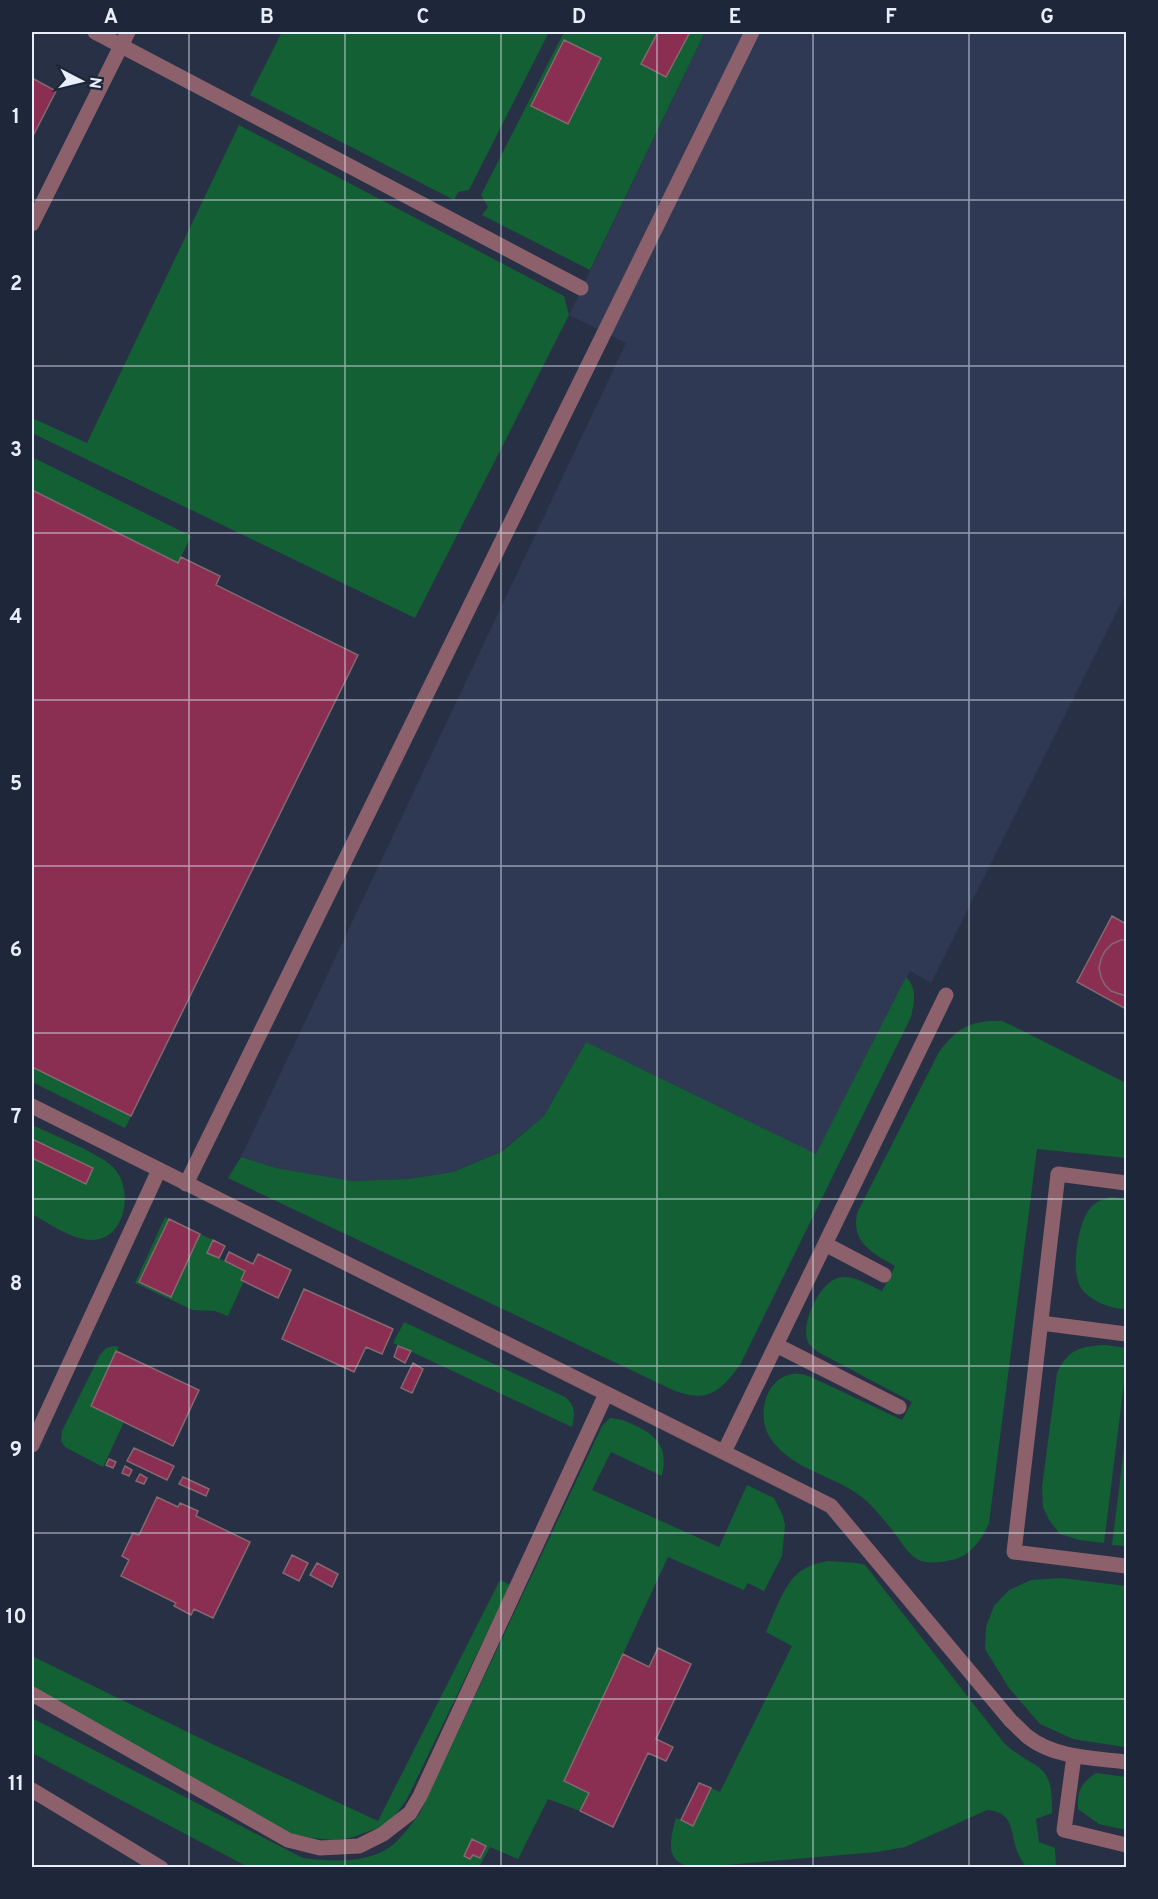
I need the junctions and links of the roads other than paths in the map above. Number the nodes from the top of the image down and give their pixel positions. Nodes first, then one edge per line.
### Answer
1 (95, 32) edge
2 (752, 32) edge
3 (124, 38) edge
4 (32, 224) edge
5 (581, 288) dead end
6 (946, 995) dead end
7 (32, 1106) edge
8 (159, 1170) junction
9 (1126, 1183) edge
10 (186, 1184) junction
11 (825, 1244) junction
12 (884, 1275) dead end
13 (1041, 1323) junction
14 (1126, 1334) edge
15 (776, 1345) junction
16 (606, 1394) junction
17 (900, 1407) dead end
18 (32, 1445) edge
19 (724, 1452) junction
20 (1126, 1566) edge
21 (32, 1694) edge
22 (1074, 1756) junction
23 (1126, 1762) edge
24 (32, 1790) edge
25 (1126, 1845) edge
26 (161, 1868) edge

1 - 3 street
2 - 10 street
3 - 4 street
3 - 5 street
6 - 11 street
7 - 8 street
8 - 10 street
8 - 18 street
9 - 13 street
10 - 16 street
11 - 12 street
11 - 15 street
13 - 14 street
13 - 20 street
15 - 17 street
15 - 19 street
16 - 19 street
16 - 21 street
19 - 22 street
22 - 23 street
22 - 25 street
24 - 26 street

